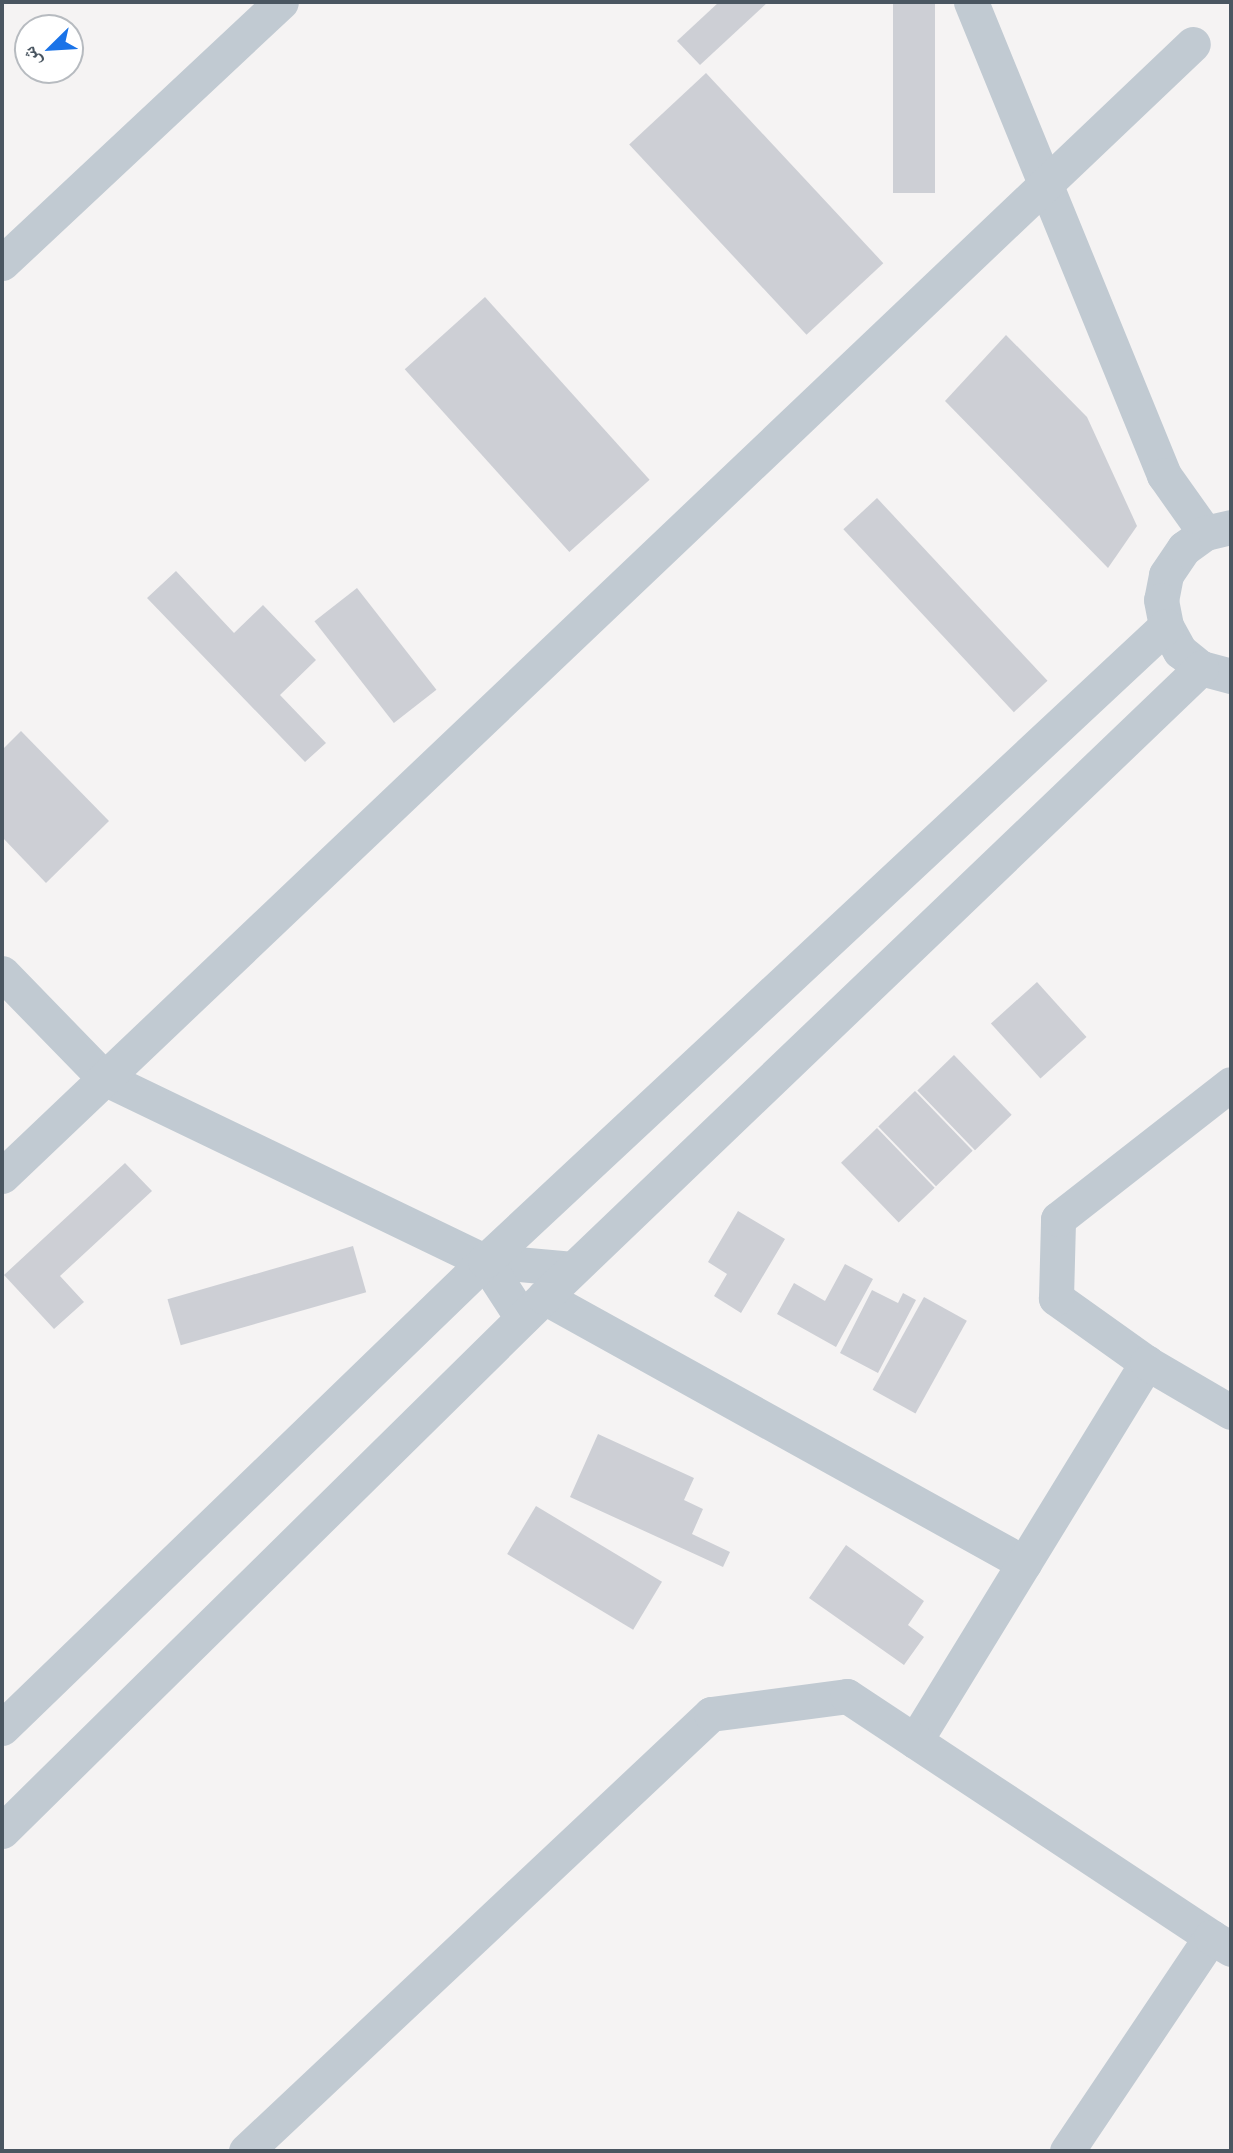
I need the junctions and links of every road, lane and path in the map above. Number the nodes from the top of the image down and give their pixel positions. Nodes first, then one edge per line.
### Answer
1 (281, 2) edge
2 (971, 2) edge
3 (1194, 44) dead end
4 (1045, 185) junction
5 (2, 263) edge
6 (1218, 530) edge
7 (1166, 626) junction
8 (1223, 675) edge
9 (2, 973) edge
10 (104, 1079) junction
11 (1231, 1084) edge
12 (2, 1175) edge
13 (485, 1261) junction
14 (573, 1269) junction
15 (533, 1307) junction
16 (1147, 1363) junction
17 (1231, 1412) edge
18 (1024, 1563) junction
19 (2, 1728) edge
20 (915, 1741) junction
21 (2, 1831) edge
22 (1221, 1943) edge
23 (246, 2151) edge
24 (1066, 2151) edge

1 - 5 street
2 - 4 street
3 - 4 street
4 - 6 street
4 - 10 street
6 - 7 street
7 - 8 street
7 - 13 street
8 - 14 street
9 - 10 street
10 - 12 street
10 - 13 street
11 - 16 street
13 - 14 street
13 - 15 street
13 - 19 street
14 - 15 street
15 - 18 street
15 - 21 street
16 - 17 street
16 - 18 street
18 - 20 street
20 - 22 street
20 - 23 street
22 - 24 street

